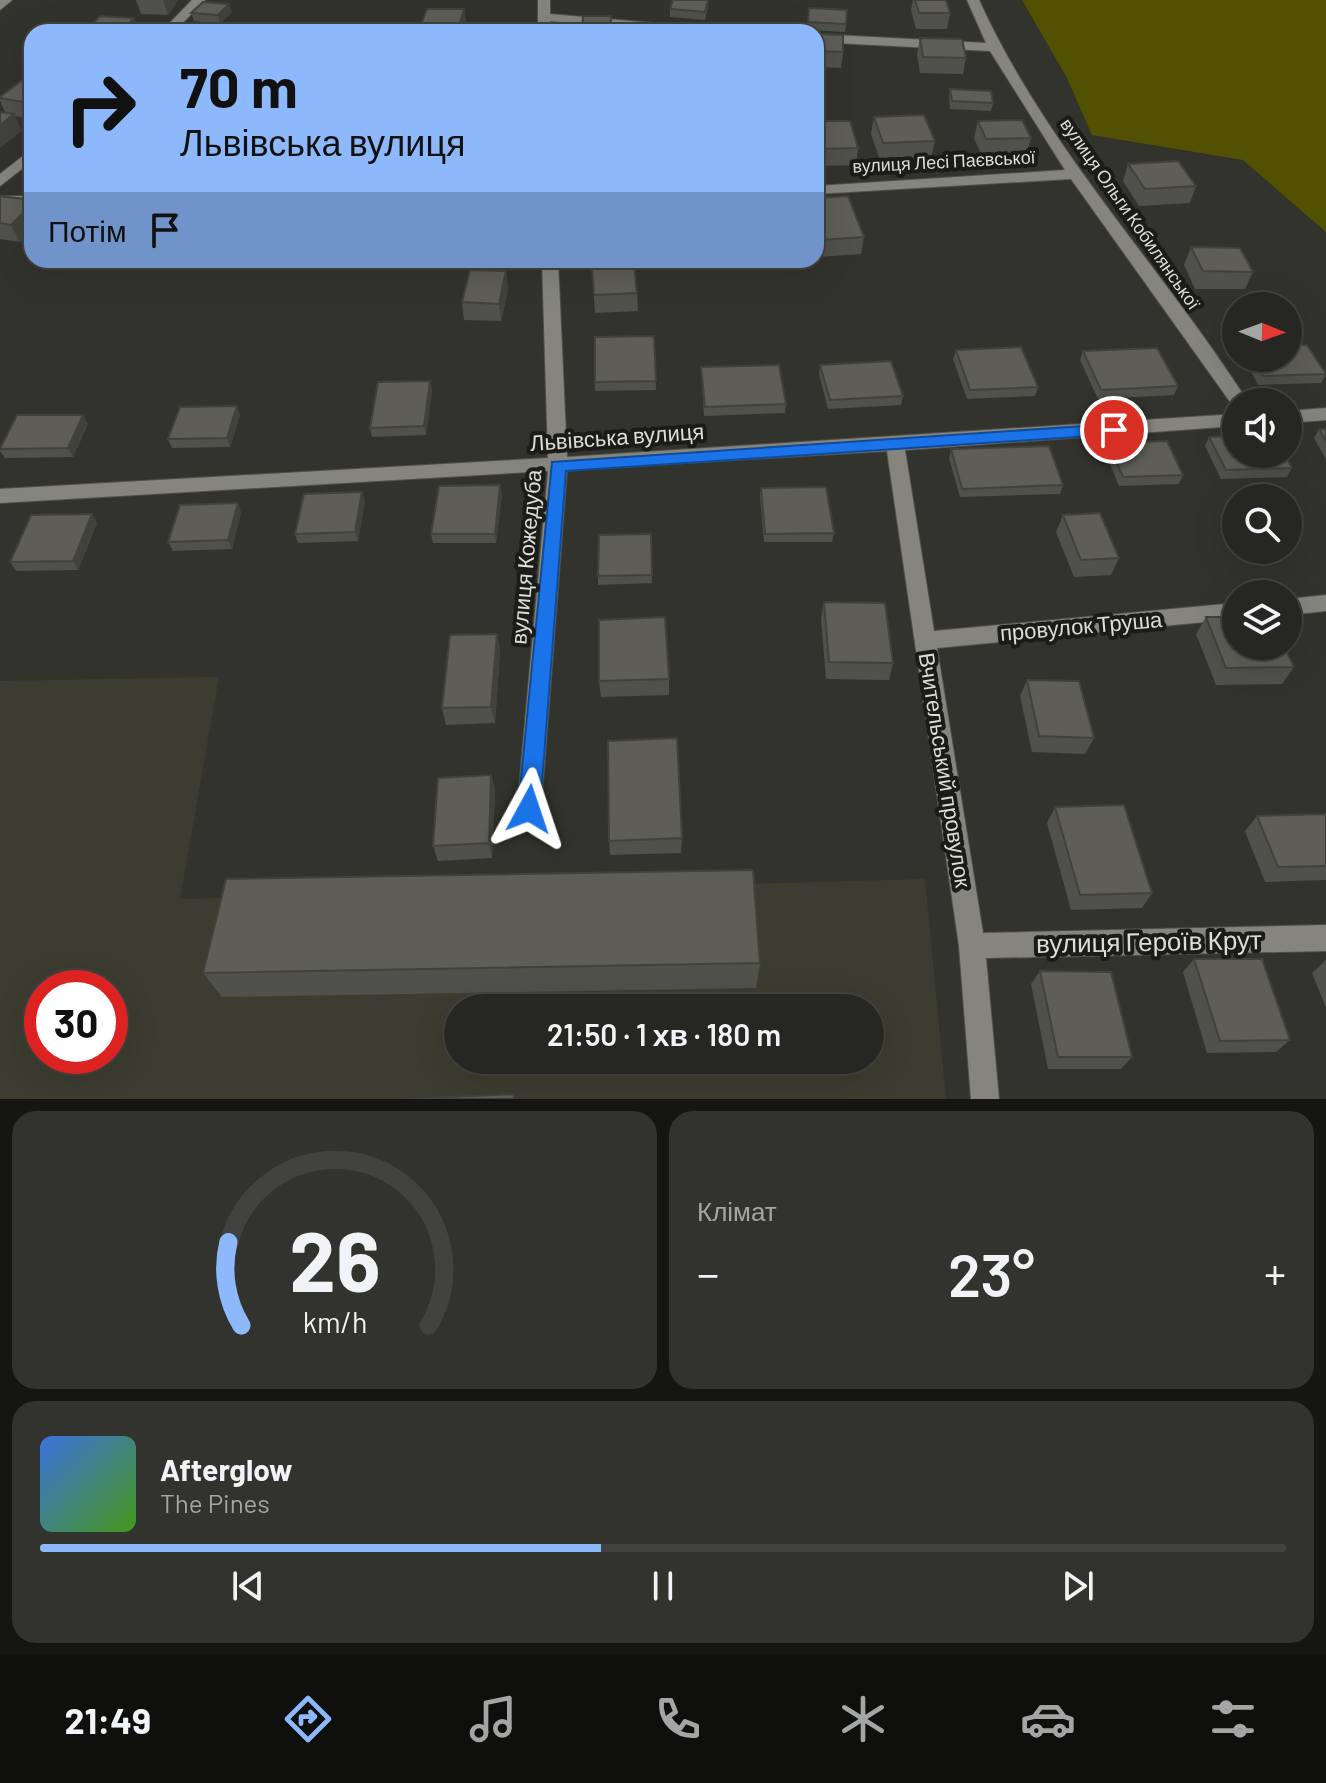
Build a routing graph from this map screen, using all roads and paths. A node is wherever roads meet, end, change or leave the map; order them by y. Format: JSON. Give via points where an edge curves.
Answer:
{"nodes":[{"id":1,"x":6,"y":0,"type":"edge"},
{"id":2,"x":544,"y":0,"type":"edge"},
{"id":3,"x":973,"y":0,"type":"edge"},
{"id":4,"x":196,"y":2,"type":"edge"},
{"id":5,"x":0,"y":6,"type":"edge"},
{"id":6,"x":544,"y":17,"type":"junction"},
{"id":7,"x":175,"y":24,"type":"edge"},
{"id":8,"x":544,"y":24,"type":"edge"},
{"id":9,"x":622,"y":24,"type":"edge"},
{"id":10,"x":824,"y":38,"type":"edge"},
{"id":11,"x":994,"y":47,"type":"junction"},
{"id":12,"x":24,"y":160,"type":"edge"},
{"id":13,"x":1075,"y":174,"type":"junction"},
{"id":14,"x":0,"y":182,"type":"edge"},
{"id":15,"x":824,"y":190,"type":"edge"},
{"id":16,"x":0,"y":200,"type":"edge"},
{"id":17,"x":24,"y":200,"type":"edge"},
{"id":18,"x":550,"y":268,"type":"edge"},
{"id":19,"x":1229,"y":388,"type":"edge"},
{"id":20,"x":1326,"y":414,"type":"edge"},
{"id":21,"x":1302,"y":416,"type":"edge"},
{"id":22,"x":1222,"y":421,"type":"edge"},
{"id":23,"x":895,"y":443,"type":"junction"},
{"id":24,"x":558,"y":466,"type":"junction"},
{"id":25,"x":0,"y":496,"type":"edge"},
{"id":26,"x":1326,"y":603,"type":"edge"},
{"id":27,"x":1302,"y":606,"type":"edge"},
{"id":28,"x":1222,"y":612,"type":"edge"},
{"id":29,"x":926,"y":640,"type":"junction"},
{"id":30,"x":529,"y":809,"type":"dead end"},
{"id":31,"x":1326,"y":938,"type":"edge"},
{"id":32,"x":972,"y":946,"type":"junction"},
{"id":33,"x":985,"y":1099,"type":"edge"}],
"edges":[{"from":1,"to":5,"type":"street"},
{"from":2,"to":6,"type":"street"},
{"from":3,"to":11,"type":"street","name":"вулиця Ольги Кобилянської"},
{"from":4,"to":7,"type":"street"},
{"from":6,"to":8,"type":"street"},
{"from":6,"to":9,"type":"street"},
{"from":10,"to":11,"type":"street"},
{"from":11,"to":13,"type":"street","name":"вулиця Ольги Кобилянської"},
{"from":12,"to":14,"type":"street"},
{"from":13,"to":15,"type":"street","name":"вулиця Лесі Паєвської"},
{"from":13,"to":19,"type":"street","name":"вулиця Ольги Кобилянської"},
{"from":16,"to":17,"type":"street"},
{"from":18,"to":24,"type":"street","name":"вулиця Кожедуба"},
{"from":20,"to":21,"type":"street"},
{"from":22,"to":23,"type":"street","name":"Львівська вулиця"},
{"from":23,"to":24,"type":"street","name":"Львівська вулиця"},
{"from":23,"to":29,"type":"street","name":"Вчительський провулок"},
{"from":24,"to":25,"type":"street","name":"Львівська вулиця"},
{"from":24,"to":30,"type":"street","name":"вулиця Кожедуба"},
{"from":26,"to":27,"type":"street"},
{"from":28,"to":29,"type":"street","name":"провулок Труша"},
{"from":29,"to":32,"type":"street","name":"Вчительський провулок"},
{"from":31,"to":32,"type":"street","name":"вулиця Героїв Крут"},
{"from":32,"to":33,"type":"street","name":"Вчительський провулок"}]}
